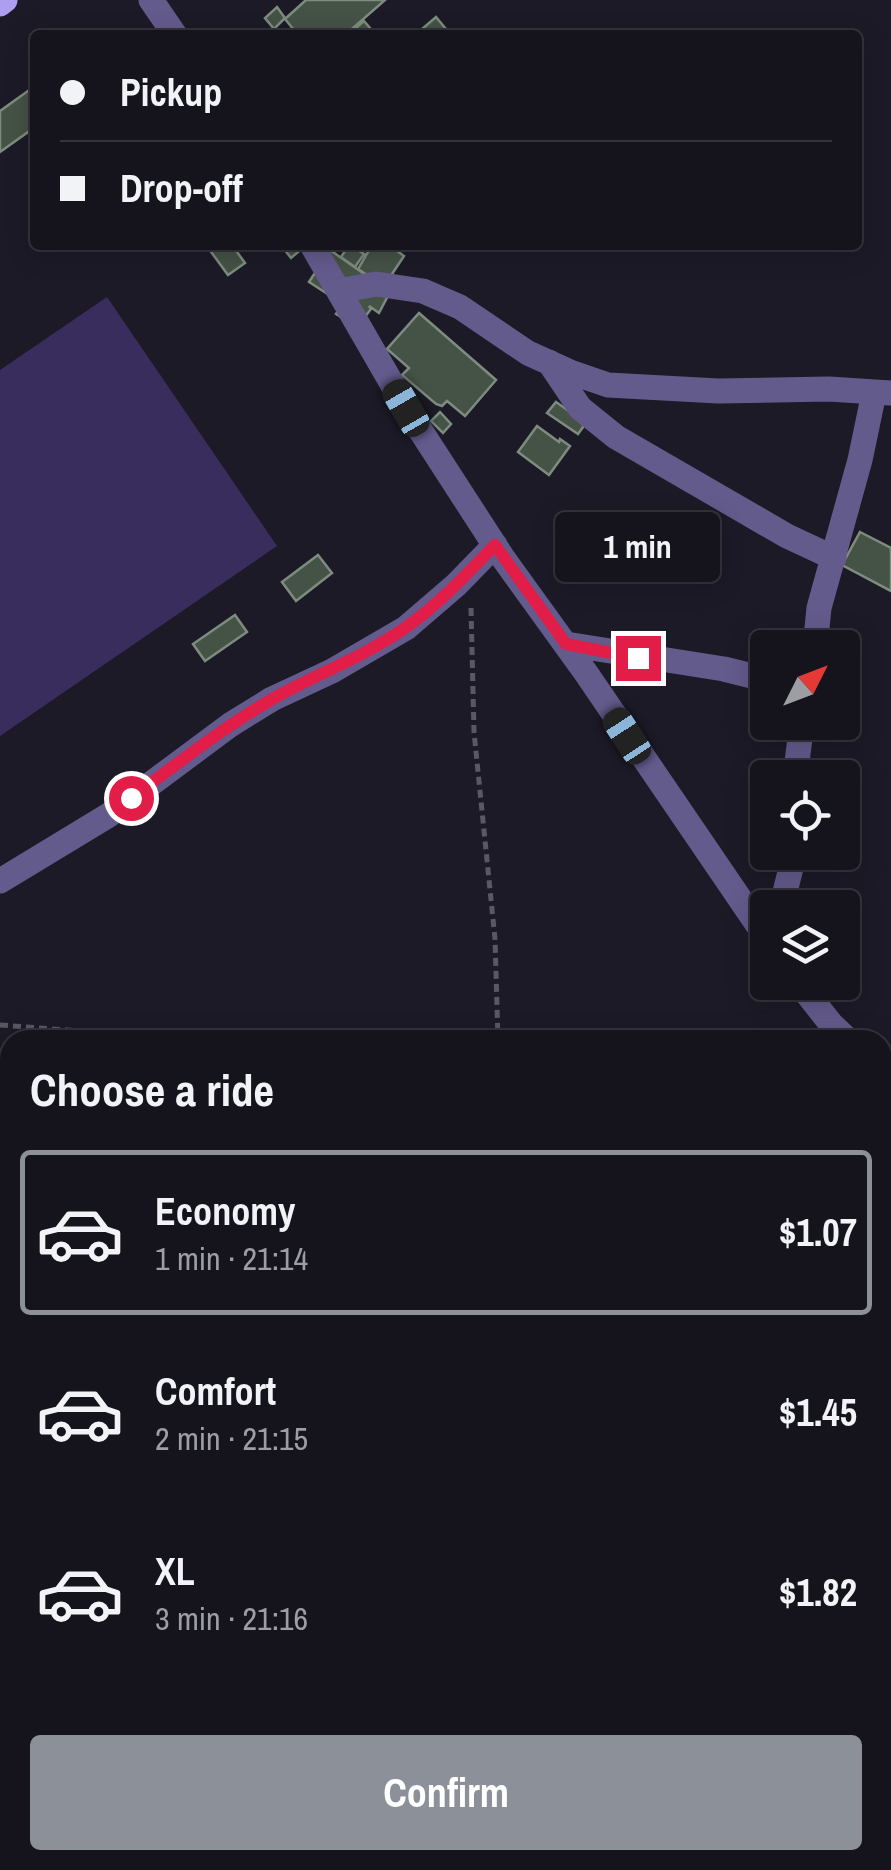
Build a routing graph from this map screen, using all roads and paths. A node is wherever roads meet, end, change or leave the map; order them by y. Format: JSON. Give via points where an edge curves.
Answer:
{"nodes":[{"id":1,"x":151,"y":0,"type":"edge"},
{"id":2,"x":172,"y":30,"type":"edge"},
{"id":3,"x":315,"y":250,"type":"edge"},
{"id":4,"x":339,"y":291,"type":"junction"},
{"id":5,"x":549,"y":362,"type":"junction"},
{"id":6,"x":882,"y":393,"type":"edge"},
{"id":7,"x":495,"y":545,"type":"junction"},
{"id":8,"x":834,"y":558,"type":"junction"},
{"id":9,"x":470,"y":570,"type":"junction"},
{"id":10,"x":817,"y":630,"type":"edge"},
{"id":11,"x":566,"y":644,"type":"junction"},
{"id":12,"x":750,"y":676,"type":"edge"},
{"id":13,"x":0,"y":881,"type":"edge"},
{"id":14,"x":750,"y":914,"type":"edge"},
{"id":15,"x":812,"y":1000,"type":"edge"},
{"id":16,"x":0,"y":1025,"type":"edge"},
{"id":17,"x":67,"y":1030,"type":"edge"},
{"id":18,"x":498,"y":1030,"type":"edge"},
{"id":19,"x":837,"y":1030,"type":"edge"}],
"edges":[{"from":1,"to":2,"type":"street"},
{"from":3,"to":4,"type":"street"},
{"from":4,"to":5,"type":"street","via":[[376,284],[423,292]]},
{"from":4,"to":7,"type":"street"},
{"from":5,"to":6,"type":"street","via":[[608,385]]},
{"from":5,"to":8,"type":"street","via":[[580,408],[616,437]]},
{"from":6,"to":8,"type":"street"},
{"from":7,"to":9,"type":"street"},
{"from":7,"to":11,"type":"street"},
{"from":8,"to":10,"type":"street"},
{"from":9,"to":13,"type":"street","via":[[406,628],[272,699],[109,815]]},
{"from":9,"to":18,"type":"path","via":[[474,732]]},
{"from":11,"to":12,"type":"street"},
{"from":11,"to":14,"type":"street"},
{"from":15,"to":19,"type":"street"},
{"from":16,"to":17,"type":"path"}]}
